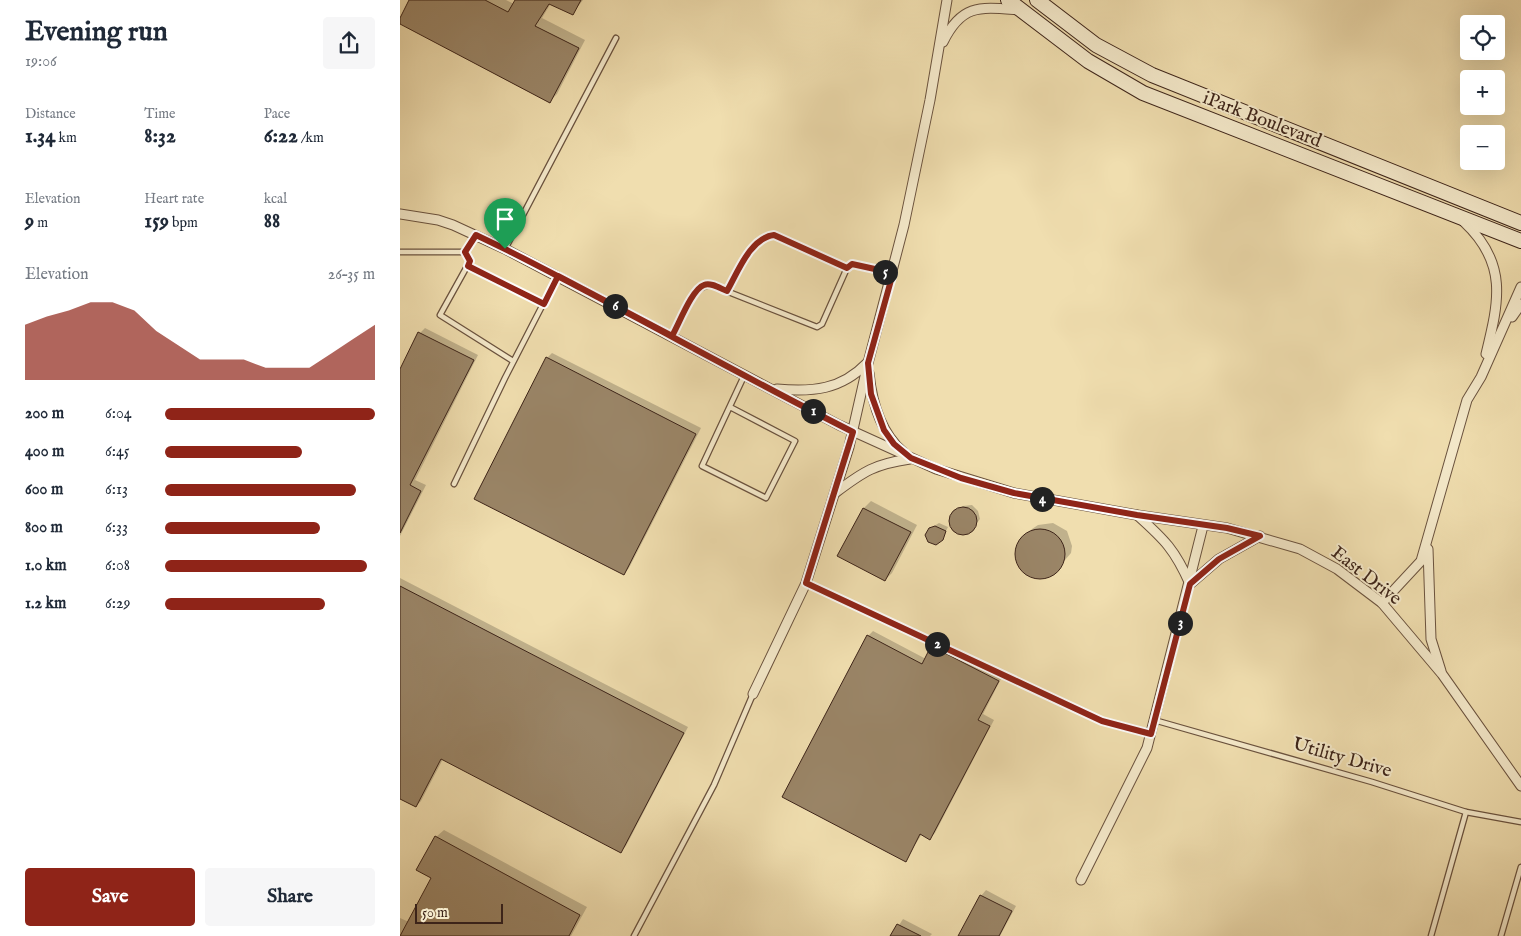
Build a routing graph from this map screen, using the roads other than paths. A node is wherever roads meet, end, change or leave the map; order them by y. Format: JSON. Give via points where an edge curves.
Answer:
{"nodes":[{"id":1,"x":947,"y":0,"type":"edge"},
{"id":2,"x":1008,"y":0,"type":"edge"},
{"id":3,"x":1037,"y":0,"type":"edge"},
{"id":4,"x":1020,"y":10,"type":"junction"},
{"id":5,"x":616,"y":38,"type":"dead end"},
{"id":6,"x":938,"y":51,"type":"junction"},
{"id":7,"x":400,"y":214,"type":"edge"},
{"id":8,"x":1458,"y":216,"type":"junction"},
{"id":9,"x":1521,"y":223,"type":"edge"},
{"id":10,"x":476,"y":235,"type":"junction"},
{"id":11,"x":1521,"y":240,"type":"edge"},
{"id":12,"x":505,"y":249,"type":"junction"},
{"id":13,"x":400,"y":252,"type":"edge"},
{"id":14,"x":465,"y":252,"type":"junction"},
{"id":15,"x":468,"y":266,"type":"junction"},
{"id":16,"x":847,"y":268,"type":"junction"},
{"id":17,"x":893,"y":273,"type":"junction"},
{"id":18,"x":558,"y":276,"type":"junction"},
{"id":19,"x":1521,"y":287,"type":"edge"},
{"id":20,"x":727,"y":291,"type":"junction"},
{"id":21,"x":544,"y":304,"type":"junction"},
{"id":22,"x":1521,"y":304,"type":"edge"},
{"id":23,"x":1502,"y":329,"type":"junction"},
{"id":24,"x":672,"y":336,"type":"junction"},
{"id":25,"x":514,"y":361,"type":"junction"},
{"id":26,"x":868,"y":363,"type":"junction"},
{"id":27,"x":745,"y":375,"type":"junction"},
{"id":28,"x":1481,"y":377,"type":"junction"},
{"id":29,"x":772,"y":389,"type":"junction"},
{"id":30,"x":730,"y":407,"type":"junction"},
{"id":31,"x":853,"y":432,"type":"junction"},
{"id":32,"x":911,"y":458,"type":"junction"},
{"id":33,"x":454,"y":484,"type":"dead end"},
{"id":34,"x":835,"y":494,"type":"junction"},
{"id":35,"x":1137,"y":515,"type":"junction"},
{"id":36,"x":1203,"y":526,"type":"junction"},
{"id":37,"x":1260,"y":536,"type":"junction"},
{"id":38,"x":1428,"y":541,"type":"junction"},
{"id":39,"x":806,"y":583,"type":"junction"},
{"id":40,"x":1190,"y":584,"type":"junction"},
{"id":41,"x":1382,"y":604,"type":"junction"},
{"id":42,"x":1442,"y":674,"type":"junction"},
{"id":43,"x":753,"y":694,"type":"joint"},
{"id":44,"x":1154,"y":720,"type":"junction"},
{"id":45,"x":1151,"y":734,"type":"junction"},
{"id":46,"x":1521,"y":786,"type":"edge"},
{"id":47,"x":1466,"y":812,"type":"junction"},
{"id":48,"x":1521,"y":822,"type":"edge"},
{"id":49,"x":1521,"y":867,"type":"edge"},
{"id":50,"x":1081,"y":880,"type":"dead end"},
{"id":51,"x":634,"y":936,"type":"edge"},
{"id":52,"x":1431,"y":936,"type":"edge"},
{"id":53,"x":1501,"y":936,"type":"edge"}],
"edges":[{"from":1,"to":6,"type":"street"},
{"from":2,"to":4,"type":"main road","name":"iPark Boulevard"},
{"from":3,"to":9,"type":"main road","name":"iPark Boulevard","via":[[1096,45],[1152,75]]},
{"from":4,"to":6,"type":"street","via":[[974,10],[952,23]]},
{"from":4,"to":8,"type":"main road","name":"iPark Boulevard","via":[[1088,61],[1143,93]]},
{"from":5,"to":12,"type":"lane"},
{"from":6,"to":17,"type":"street","via":[[921,150]]},
{"from":7,"to":10,"type":"street","name":"East Drive","via":[[438,220]]},
{"from":8,"to":11,"type":"main road","name":"iPark Boulevard"},
{"from":8,"to":28,"type":"street","via":[[1486,248],[1496,276],[1495,318]]},
{"from":10,"to":12,"type":"street","name":"East Drive"},
{"from":10,"to":14,"type":"lane"},
{"from":12,"to":18,"type":"street","name":"East Drive"},
{"from":13,"to":14,"type":"lane"},
{"from":14,"to":15,"type":"lane","via":[[470,261]]},
{"from":15,"to":21,"type":"lane"},
{"from":15,"to":25,"type":"lane","via":[[440,315]]},
{"from":16,"to":17,"type":"lane","via":[[852,264]]},
{"from":16,"to":20,"type":"lane","via":[[774,235],[764,236],[753,246]]},
{"from":16,"to":20,"type":"lane","via":[[822,324],[817,327]]},
{"from":17,"to":26,"type":"street"},
{"from":18,"to":21,"type":"lane"},
{"from":18,"to":24,"type":"street","name":"East Drive"},
{"from":19,"to":23,"type":"street"},
{"from":20,"to":24,"type":"lane","via":[[711,284],[695,292]]},
{"from":21,"to":25,"type":"lane"},
{"from":22,"to":23,"type":"street"},
{"from":23,"to":28,"type":"street"},
{"from":24,"to":27,"type":"street","name":"East Drive"},
{"from":25,"to":33,"type":"lane"},
{"from":26,"to":29,"type":"street","via":[[846,381],[823,390]]},
{"from":26,"to":31,"type":"street"},
{"from":26,"to":32,"type":"street","via":[[871,394],[884,430],[894,444]]},
{"from":27,"to":29,"type":"street","name":"East Drive"},
{"from":27,"to":30,"type":"lane"},
{"from":28,"to":38,"type":"street","via":[[1467,400]]},
{"from":29,"to":31,"type":"street","name":"East Drive"},
{"from":30,"to":30,"type":"lane","via":[[702,466],[766,498],[795,441]]},
{"from":31,"to":32,"type":"street","name":"East Drive"},
{"from":31,"to":34,"type":"street"},
{"from":32,"to":34,"type":"street","via":[[882,463],[869,469]]},
{"from":32,"to":35,"type":"street","name":"East Drive","via":[[961,478],[1014,493]]},
{"from":34,"to":39,"type":"street"},
{"from":35,"to":36,"type":"street","name":"East Drive"},
{"from":35,"to":40,"type":"street","via":[[1166,541],[1179,559]]},
{"from":36,"to":37,"type":"street","name":"East Drive"},
{"from":36,"to":40,"type":"street"},
{"from":37,"to":40,"type":"street","via":[[1219,559]]},
{"from":37,"to":41,"type":"street","name":"East Drive","via":[[1300,549],[1337,569]]},
{"from":38,"to":41,"type":"street","via":[[1420,561]]},
{"from":38,"to":42,"type":"street","via":[[1430,639]]},
{"from":39,"to":43,"type":"street"},
{"from":39,"to":45,"type":"lane","via":[[1102,721]]},
{"from":40,"to":44,"type":"street"},
{"from":41,"to":42,"type":"street","name":"East Drive"},
{"from":42,"to":46,"type":"street","name":"East Drive"},
{"from":43,"to":51,"type":"lane","via":[[714,784]]},
{"from":44,"to":45,"type":"street"},
{"from":44,"to":47,"type":"lane","name":"Utility Drive"},
{"from":45,"to":50,"type":"street"},
{"from":47,"to":48,"type":"lane","name":"Utility Drive"},
{"from":47,"to":52,"type":"lane"},
{"from":49,"to":53,"type":"lane"}]}
